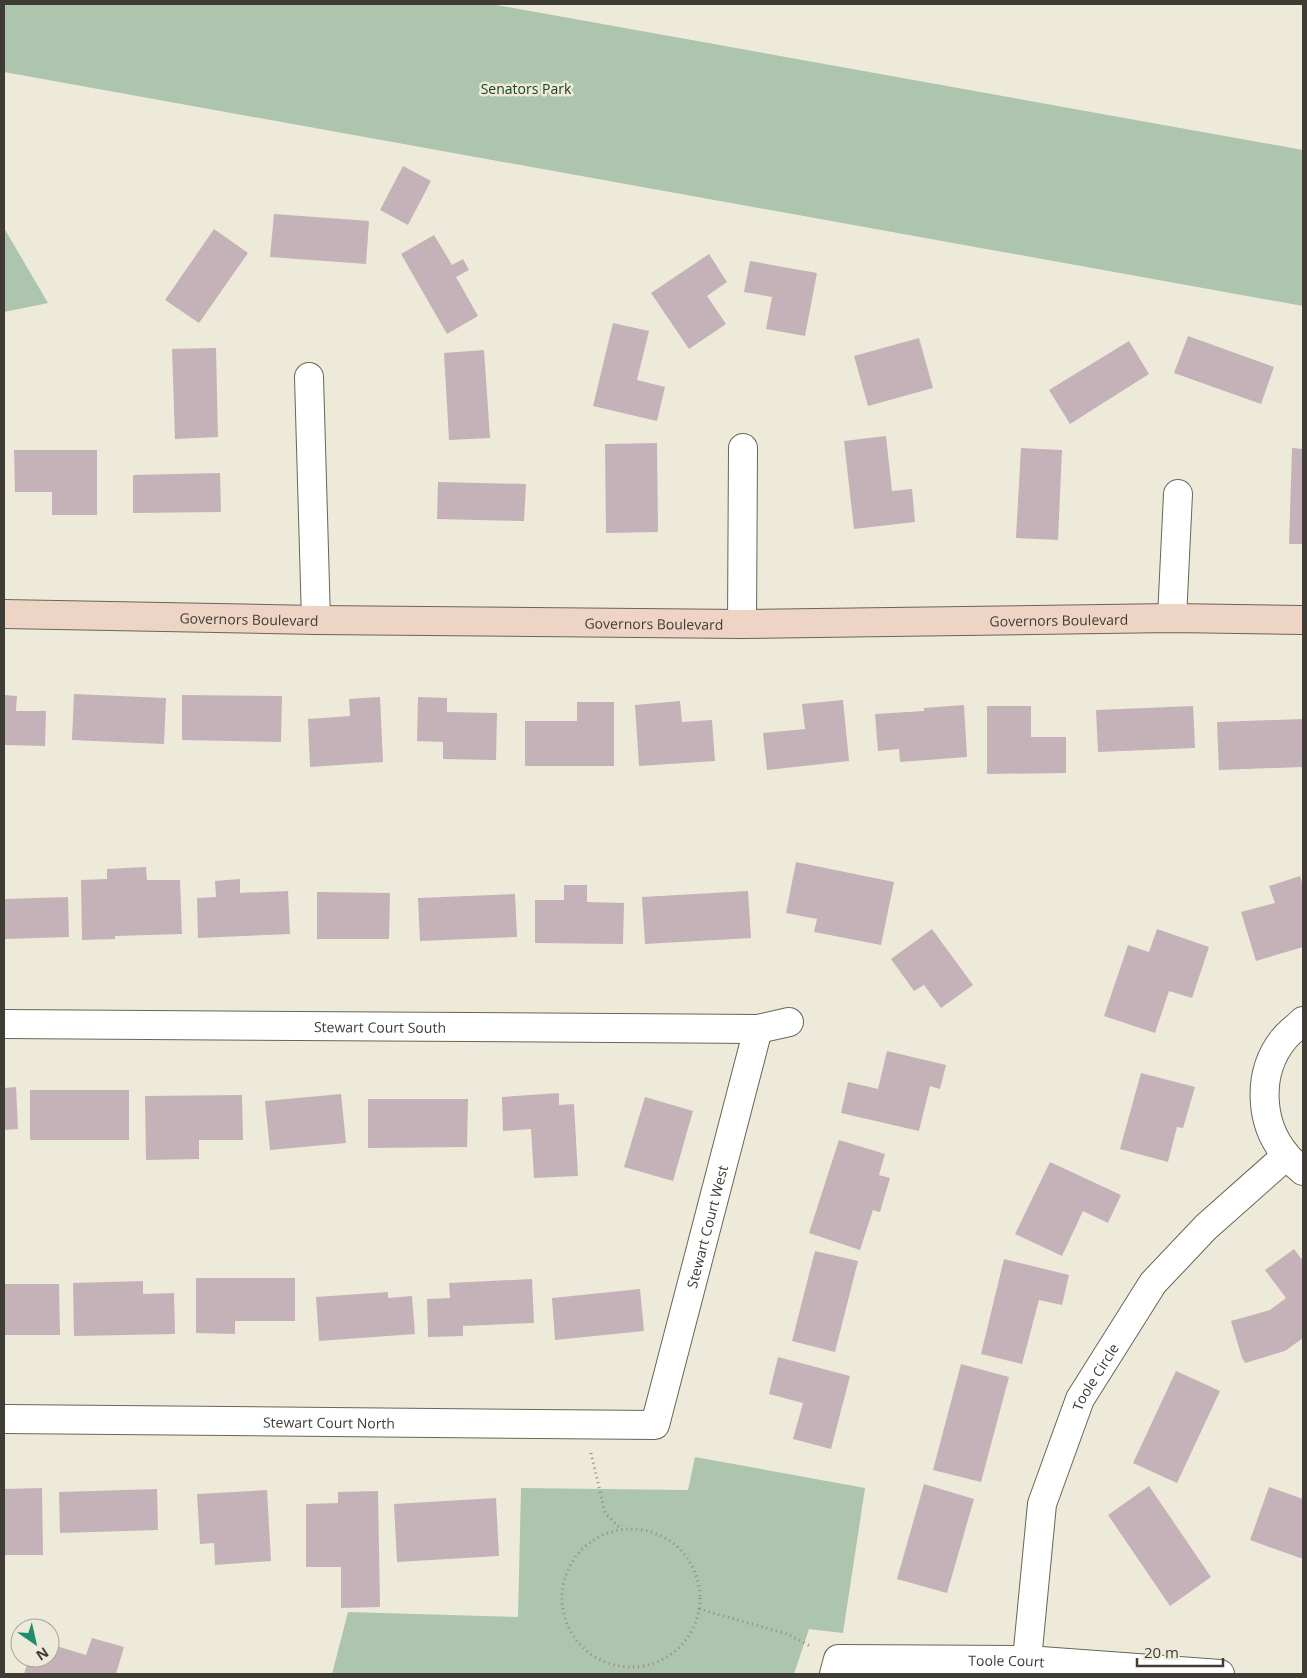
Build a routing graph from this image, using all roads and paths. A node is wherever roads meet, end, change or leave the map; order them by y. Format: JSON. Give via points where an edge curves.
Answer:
{"nodes":[{"id":1,"x":309,"y":377,"type":"dead end"},
{"id":2,"x":743,"y":448,"type":"dead end"},
{"id":3,"x":1178,"y":494,"type":"dead end"},
{"id":4,"x":4,"y":614,"type":"edge"},
{"id":5,"x":1172,"y":618,"type":"junction"},
{"id":6,"x":316,"y":620,"type":"junction"},
{"id":7,"x":1303,"y":620,"type":"edge"},
{"id":8,"x":742,"y":624,"type":"junction"},
{"id":9,"x":789,"y":1022,"type":"dead end"},
{"id":10,"x":1303,"y":1022,"type":"edge"},
{"id":11,"x":4,"y":1024,"type":"edge"},
{"id":12,"x":758,"y":1029,"type":"junction"},
{"id":13,"x":1295,"y":1163,"type":"edge"},
{"id":14,"x":4,"y":1419,"type":"edge"},
{"id":15,"x":584,"y":1424,"type":"junction"},
{"id":16,"x":655,"y":1425,"type":"joint"},
{"id":17,"x":621,"y":1529,"type":"junction"},
{"id":18,"x":699,"y":1609,"type":"junction"},
{"id":19,"x":1027,"y":1660,"type":"junction"},
{"id":20,"x":836,"y":1667,"type":"edge"},
{"id":21,"x":1220,"y":1674,"type":"edge"}],
"edges":[{"from":1,"to":6,"type":"street"},
{"from":2,"to":8,"type":"street"},
{"from":3,"to":5,"type":"street"},
{"from":4,"to":6,"type":"main road","name":"Governors Boulevard"},
{"from":5,"to":7,"type":"main road","name":"Governors Boulevard"},
{"from":5,"to":8,"type":"main road","name":"Governors Boulevard"},
{"from":6,"to":8,"type":"main road","name":"Governors Boulevard"},
{"from":9,"to":12,"type":"street","name":"Stewart Court South"},
{"from":10,"to":13,"type":"street","name":"Toole Circle","via":[[1283,1040],[1268,1067],[1263,1098],[1269,1129]]},
{"from":11,"to":12,"type":"street","name":"Stewart Court South"},
{"from":12,"to":16,"type":"street","name":"Stewart Court West"},
{"from":13,"to":19,"type":"street","name":"Toole Circle","via":[[1206,1227],[1153,1283],[1080,1399],[1042,1504]]},
{"from":14,"to":15,"type":"street","name":"Stewart Court North"},
{"from":15,"to":16,"type":"street","name":"Stewart Court North"},
{"from":15,"to":17,"type":"path","via":[[605,1513]]},
{"from":17,"to":18,"type":"path","via":[[652,1532],[677,1546],[688,1559],[698,1580]]},
{"from":17,"to":18,"type":"path","via":[[594,1539],[570,1563],[561,1592],[566,1624],[578,1644],[588,1653],[617,1666],[641,1666],[660,1661],[688,1637]]},
{"from":18,"to":20,"type":"path","via":[[787,1634]]},
{"from":19,"to":20,"type":"street","name":"Toole Court"},
{"from":19,"to":21,"type":"street","name":"Toole Court"}]}
